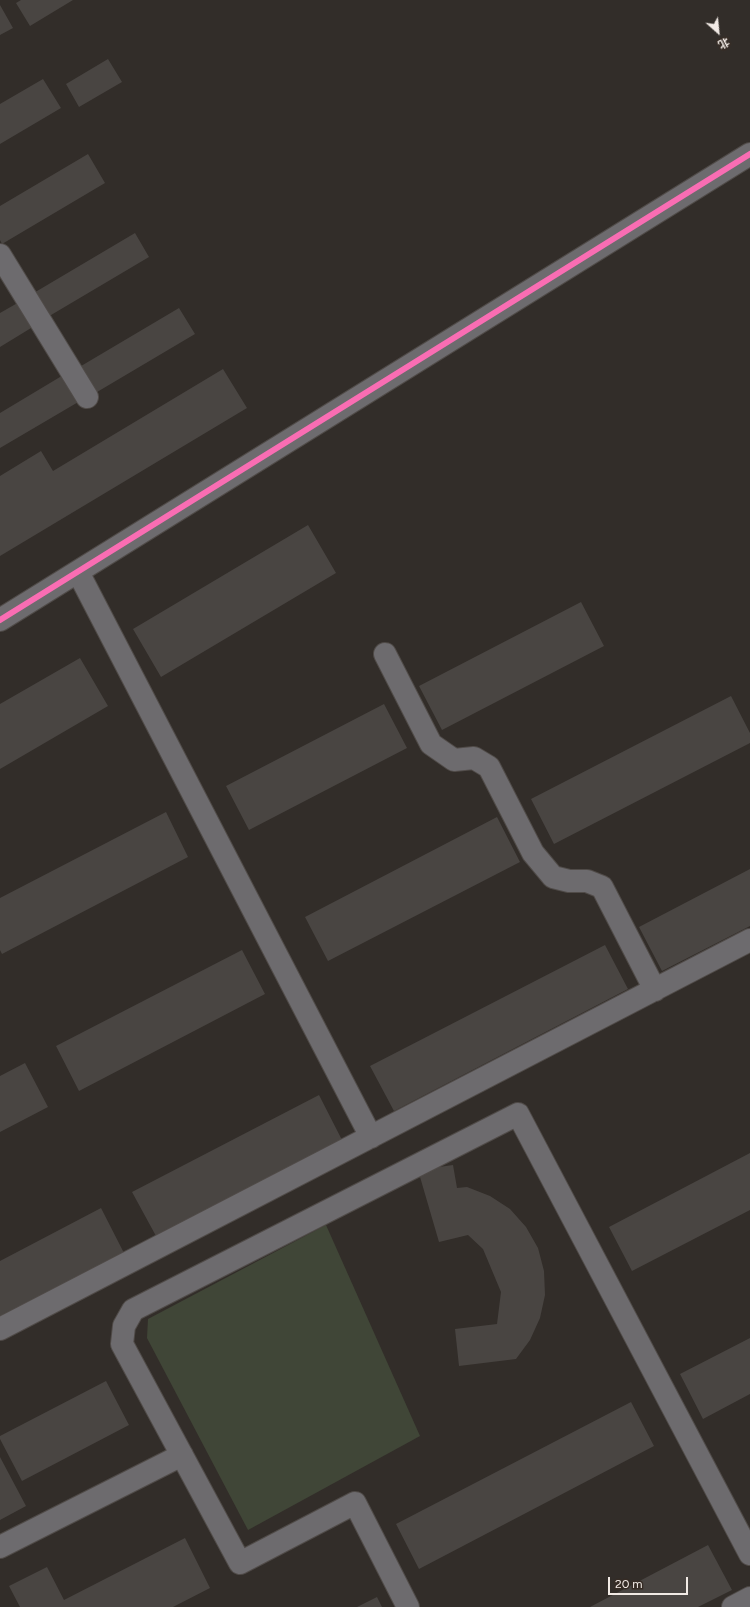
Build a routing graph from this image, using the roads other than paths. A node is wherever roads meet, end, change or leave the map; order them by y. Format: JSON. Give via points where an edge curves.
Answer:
{"nodes":[{"id":1,"x":750,"y":154,"type":"edge"},
{"id":2,"x":0,"y":255,"type":"edge"},
{"id":3,"x":86,"y":397,"type":"dead end"},
{"id":4,"x":78,"y":572,"type":"junction"},
{"id":5,"x":0,"y":620,"type":"edge"},
{"id":6,"x":385,"y":654,"type":"dead end"},
{"id":7,"x":750,"y":940,"type":"edge"},
{"id":8,"x":655,"y":990,"type":"junction"},
{"id":9,"x":371,"y":1137,"type":"junction"},
{"id":10,"x":0,"y":1329,"type":"edge"},
{"id":11,"x":182,"y":1455,"type":"junction"},
{"id":12,"x":0,"y":1548,"type":"edge"},
{"id":13,"x":750,"y":1554,"type":"edge"},
{"id":14,"x":750,"y":1598,"type":"edge"},
{"id":15,"x":408,"y":1607,"type":"edge"},
{"id":16,"x":733,"y":1607,"type":"edge"}],
"edges":[{"from":1,"to":4,"type":"street"},
{"from":2,"to":3,"type":"street"},
{"from":4,"to":5,"type":"street"},
{"from":4,"to":9,"type":"street"},
{"from":6,"to":8,"type":"street","via":[[431,744],[454,760],[474,758],[490,767],[533,853],[553,877],[569,881],[587,881],[602,887]]},
{"from":7,"to":8,"type":"street"},
{"from":8,"to":9,"type":"street"},
{"from":9,"to":10,"type":"street"},
{"from":11,"to":12,"type":"street"},
{"from":11,"to":13,"type":"street","via":[[122,1344],[124,1326],[133,1310],[518,1114]]},
{"from":11,"to":15,"type":"street","via":[[240,1562],[355,1503]]},
{"from":14,"to":16,"type":"street"}]}
